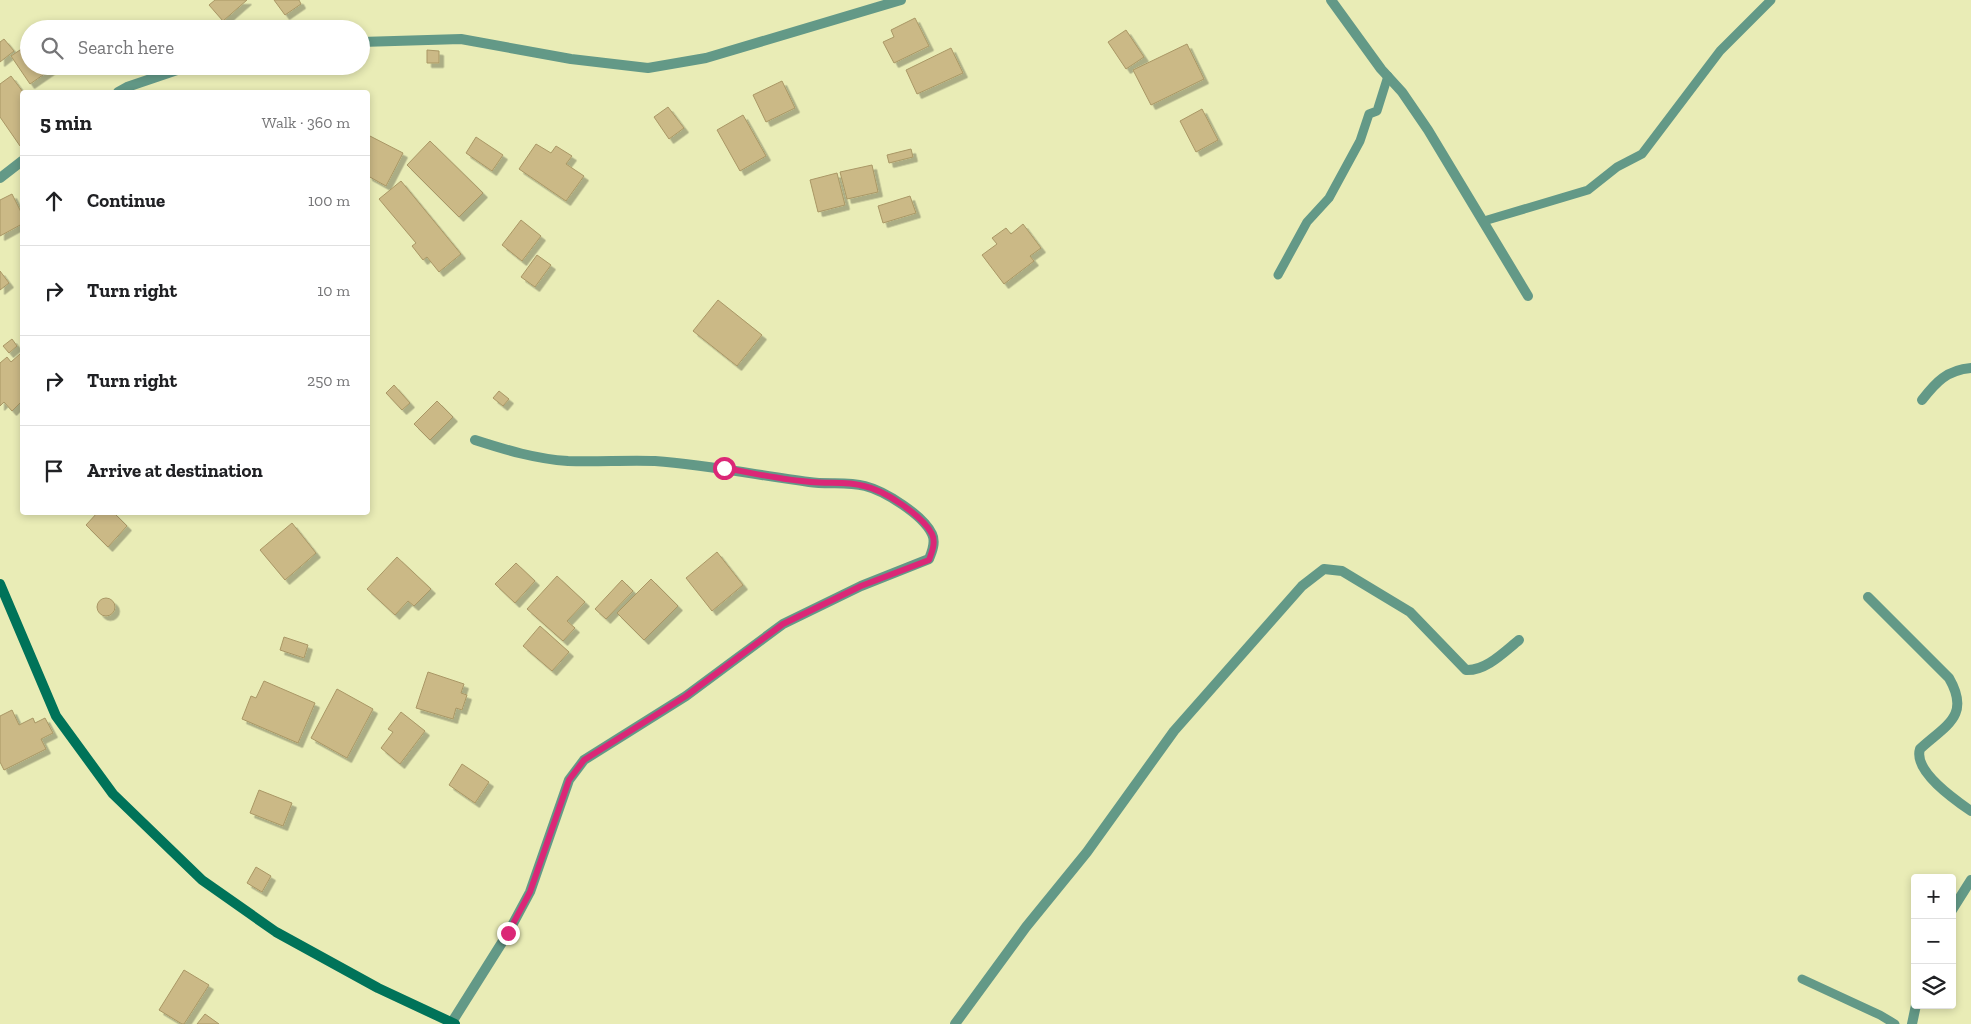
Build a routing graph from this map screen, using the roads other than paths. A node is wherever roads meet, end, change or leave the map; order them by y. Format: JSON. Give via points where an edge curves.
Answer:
{"nodes":[{"id":1,"x":901,"y":0,"type":"edge"},
{"id":2,"x":1331,"y":0,"type":"edge"},
{"id":3,"x":1771,"y":0,"type":"edge"},
{"id":4,"x":370,"y":42,"type":"edge"},
{"id":5,"x":161,"y":75,"type":"edge"},
{"id":6,"x":1388,"y":76,"type":"junction"},
{"id":7,"x":121,"y":90,"type":"edge"},
{"id":8,"x":20,"y":163,"type":"edge"},
{"id":9,"x":0,"y":178,"type":"edge"},
{"id":10,"x":1484,"y":221,"type":"junction"},
{"id":11,"x":1278,"y":275,"type":"dead end"},
{"id":12,"x":1528,"y":296,"type":"dead end"},
{"id":13,"x":1971,"y":368,"type":"edge"},
{"id":14,"x":1922,"y":400,"type":"dead end"},
{"id":15,"x":476,"y":440,"type":"dead end"},
{"id":16,"x":0,"y":584,"type":"edge"},
{"id":17,"x":1868,"y":597,"type":"dead end"},
{"id":18,"x":1519,"y":640,"type":"dead end"},
{"id":19,"x":1971,"y":811,"type":"edge"},
{"id":20,"x":1971,"y":880,"type":"edge"},
{"id":21,"x":1956,"y":904,"type":"edge"},
{"id":22,"x":1802,"y":979,"type":"dead end"},
{"id":23,"x":1915,"y":1009,"type":"edge"},
{"id":24,"x":454,"y":1023,"type":"edge"},
{"id":25,"x":955,"y":1024,"type":"edge"},
{"id":26,"x":1895,"y":1024,"type":"edge"},
{"id":27,"x":1912,"y":1024,"type":"edge"}],
"edges":[{"from":1,"to":4,"type":"street","via":[[706,58],[648,68],[571,59],[461,39]]},
{"from":2,"to":6,"type":"street"},
{"from":3,"to":10,"type":"lane","via":[[1720,51],[1642,154],[1617,167],[1588,190]]},
{"from":5,"to":7,"type":"street"},
{"from":6,"to":10,"type":"street","via":[[1423,122]]},
{"from":6,"to":11,"type":"lane","via":[[1377,111],[1369,114],[1360,141],[1330,198],[1307,222]]},
{"from":8,"to":9,"type":"street"},
{"from":10,"to":12,"type":"street"},
{"from":13,"to":14,"type":"street","via":[[1938,378]]},
{"from":15,"to":24,"type":"street","via":[[518,454],[566,461],[654,461],[866,486],[892,497],[920,520],[932,534],[934,546],[929,560],[861,586],[783,624],[686,696],[584,760],[569,780],[530,892]]},
{"from":16,"to":24,"type":"street","via":[[56,716],[113,794],[202,880],[276,932],[378,988]]},
{"from":17,"to":19,"type":"street","via":[[1958,691],[1958,715],[1920,749],[1918,755],[1933,780]]},
{"from":18,"to":25,"type":"street","via":[[1487,664],[1466,670],[1410,612],[1342,571],[1324,569],[1302,586],[1174,731],[1087,852],[1026,927]]},
{"from":20,"to":21,"type":"street"},
{"from":22,"to":26,"type":"lane"},
{"from":23,"to":27,"type":"street"}]}
